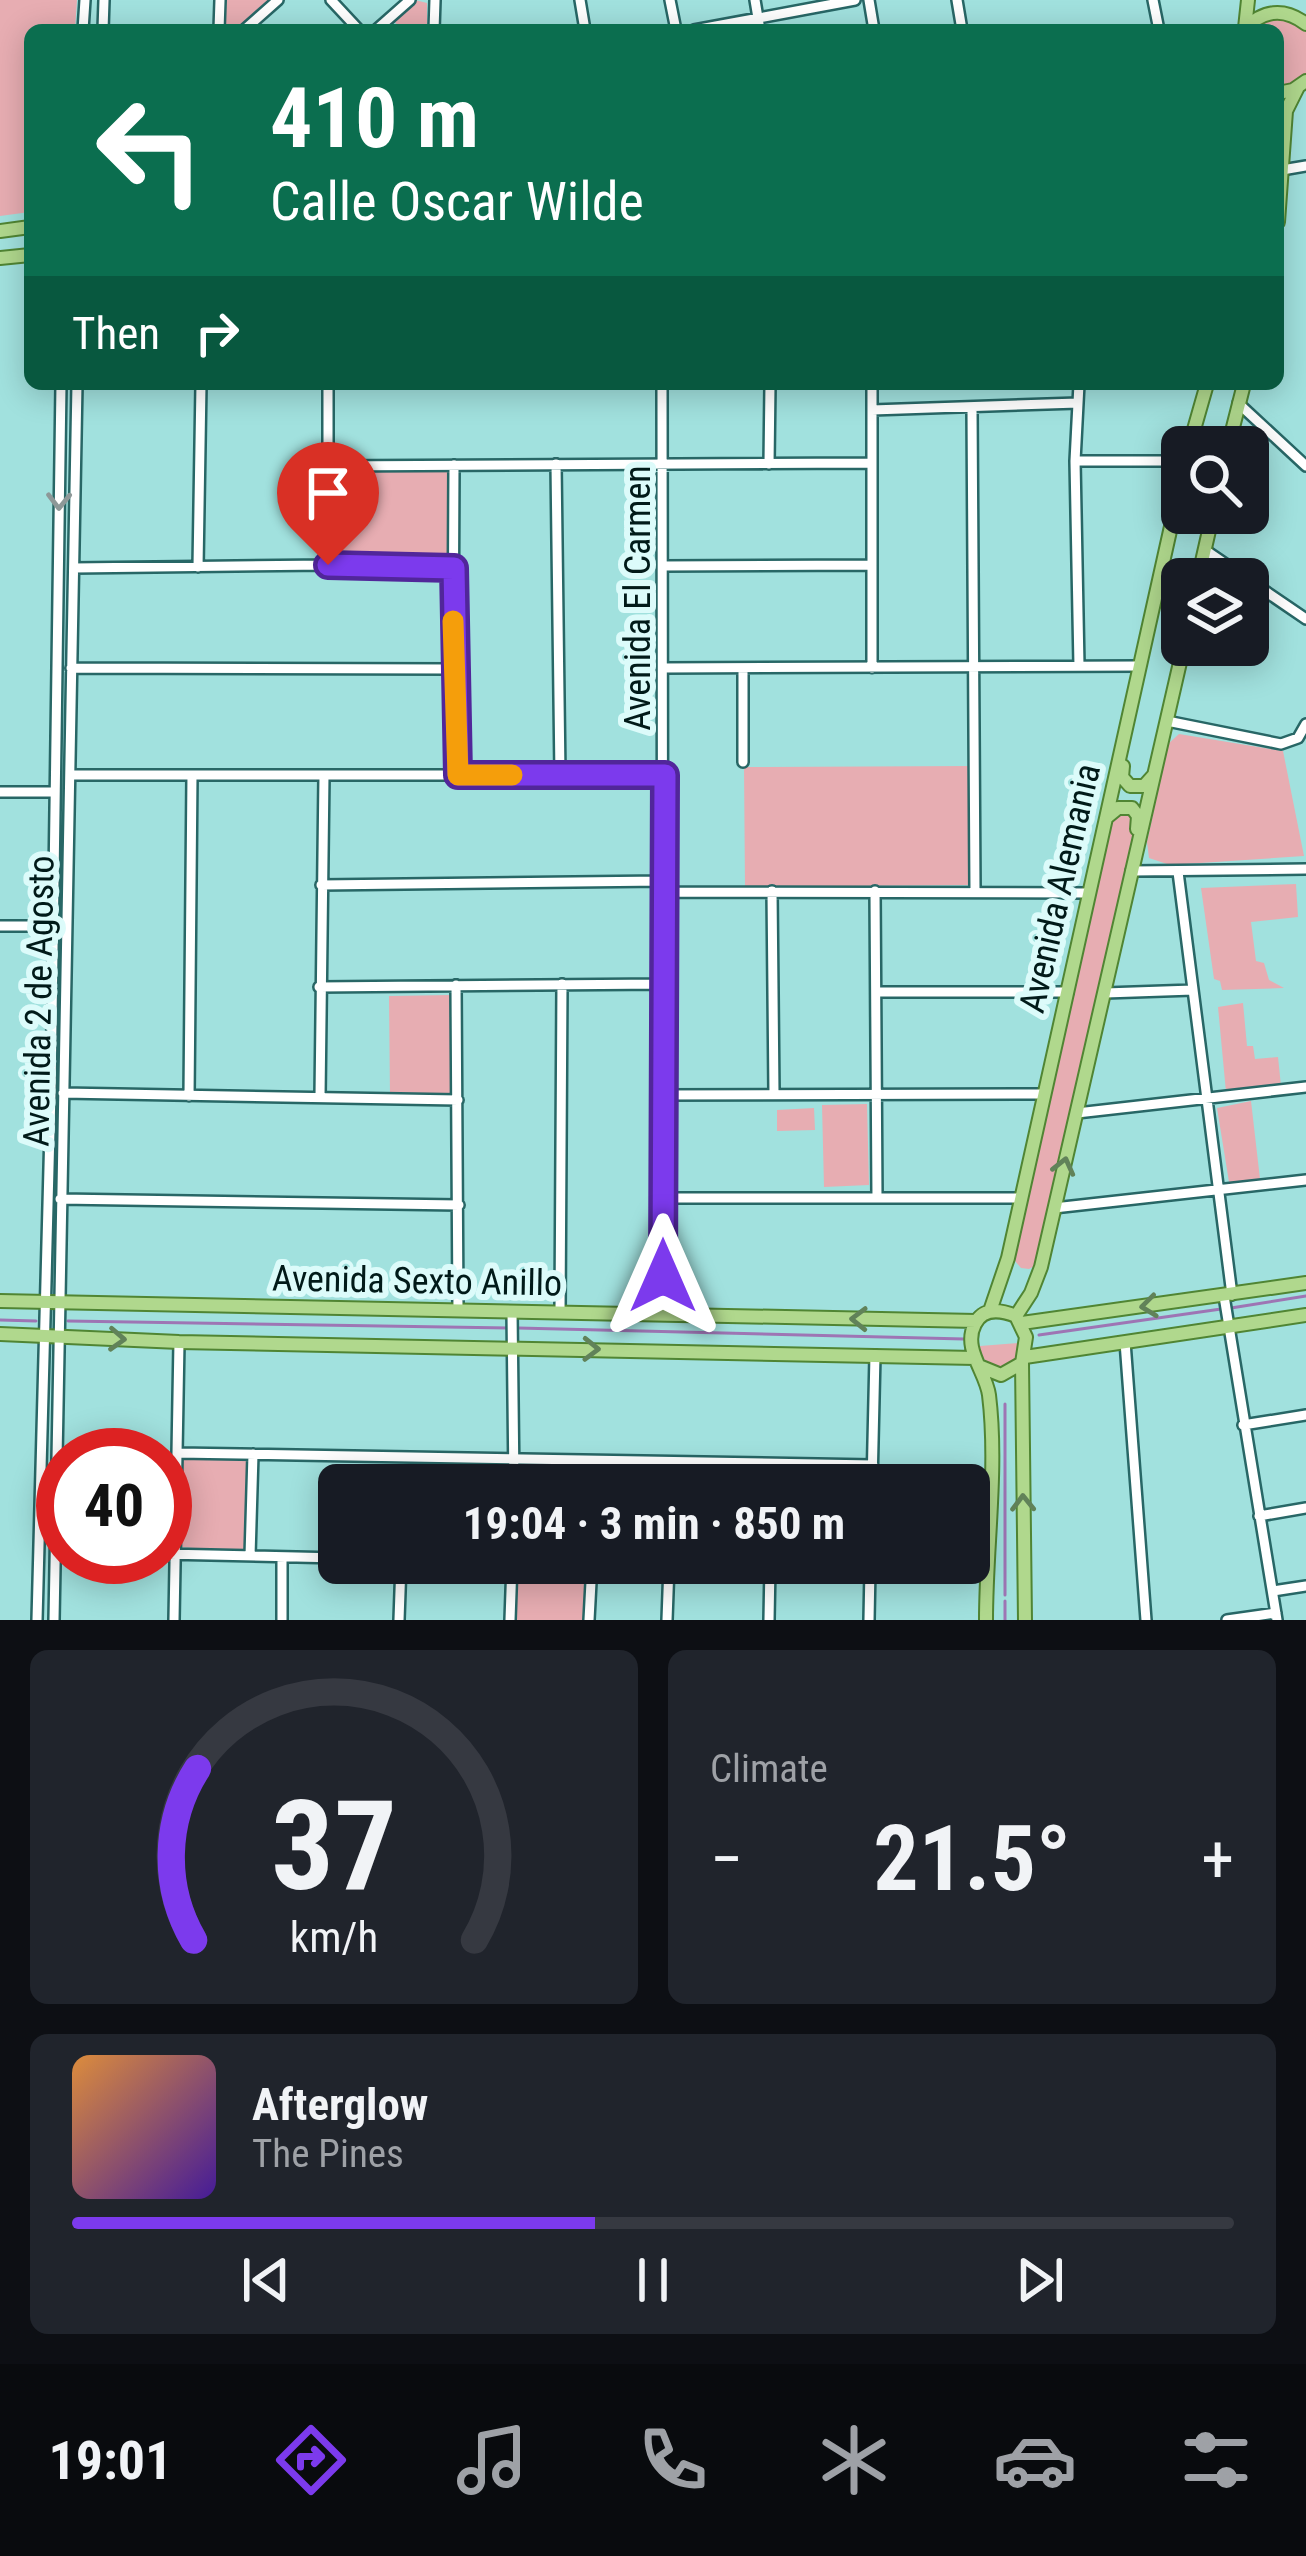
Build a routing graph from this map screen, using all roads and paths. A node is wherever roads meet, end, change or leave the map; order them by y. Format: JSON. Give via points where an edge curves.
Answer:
{"nodes":[{"id":1,"x":278,"y":0,"type":"edge"},
{"id":2,"x":331,"y":0,"type":"edge"},
{"id":3,"x":410,"y":0,"type":"edge"},
{"id":4,"x":755,"y":0,"type":"edge"},
{"id":5,"x":855,"y":0,"type":"edge"},
{"id":6,"x":1284,"y":0,"type":"edge"},
{"id":7,"x":1303,"y":21,"type":"edge"},
{"id":8,"x":251,"y":24,"type":"edge"},
{"id":9,"x":353,"y":24,"type":"edge"},
{"id":10,"x":383,"y":24,"type":"edge"},
{"id":11,"x":759,"y":24,"type":"edge"},
{"id":12,"x":1252,"y":24,"type":"edge"},
{"id":13,"x":1302,"y":84,"type":"edge"},
{"id":14,"x":1284,"y":127,"type":"edge"},
{"id":15,"x":61,"y":390,"type":"edge"},
{"id":16,"x":77,"y":390,"type":"edge"},
{"id":17,"x":201,"y":390,"type":"edge"},
{"id":18,"x":328,"y":390,"type":"edge"},
{"id":19,"x":662,"y":390,"type":"edge"},
{"id":20,"x":770,"y":390,"type":"edge"},
{"id":21,"x":872,"y":390,"type":"edge"},
{"id":22,"x":1079,"y":390,"type":"edge"},
{"id":23,"x":1205,"y":390,"type":"edge"},
{"id":24,"x":1242,"y":390,"type":"edge"},
{"id":25,"x":1078,"y":403,"type":"junction"},
{"id":26,"x":1238,"y":403,"type":"junction"},
{"id":27,"x":973,"y":408,"type":"junction"},
{"id":28,"x":872,"y":410,"type":"junction"},
{"id":29,"x":1196,"y":426,"type":"edge"},
{"id":30,"x":1233,"y":426,"type":"edge"},
{"id":31,"x":1258,"y":426,"type":"edge"},
{"id":32,"x":1269,"y":435,"type":"edge"},
{"id":33,"x":1076,"y":461,"type":"junction"},
{"id":34,"x":1161,"y":461,"type":"edge"},
{"id":35,"x":663,"y":463,"type":"junction"},
{"id":36,"x":871,"y":463,"type":"junction"},
{"id":37,"x":556,"y":464,"type":"junction"},
{"id":38,"x":769,"y":464,"type":"junction"},
{"id":39,"x":454,"y":465,"type":"junction"},
{"id":40,"x":328,"y":466,"type":"junction"},
{"id":41,"x":1306,"y":466,"type":"edge"},
{"id":42,"x":1169,"y":534,"type":"edge"},
{"id":43,"x":1208,"y":534,"type":"edge"},
{"id":44,"x":1204,"y":550,"type":"junction"},
{"id":45,"x":1202,"y":558,"type":"edge"},
{"id":46,"x":328,"y":565,"type":"junction"},
{"id":47,"x":663,"y":566,"type":"junction"},
{"id":48,"x":872,"y":566,"type":"junction"},
{"id":49,"x":198,"y":567,"type":"junction"},
{"id":50,"x":74,"y":568,"type":"junction"},
{"id":51,"x":454,"y":568,"type":"junction"},
{"id":52,"x":1306,"y":619,"type":"edge"},
{"id":53,"x":1079,"y":666,"type":"junction"},
{"id":54,"x":1139,"y":666,"type":"junction"},
{"id":55,"x":1179,"y":666,"type":"edge"},
{"id":56,"x":973,"y":667,"type":"junction"},
{"id":57,"x":71,"y":668,"type":"junction"},
{"id":58,"x":453,"y":668,"type":"junction"},
{"id":59,"x":663,"y":668,"type":"junction"},
{"id":60,"x":743,"y":668,"type":"junction"},
{"id":61,"x":872,"y":668,"type":"junction"},
{"id":62,"x":1130,"y":712,"type":"junction"},
{"id":63,"x":70,"y":720,"type":"junction"},
{"id":64,"x":57,"y":721,"type":"junction"},
{"id":65,"x":1167,"y":721,"type":"junction"},
{"id":66,"x":1306,"y":724,"type":"edge"},
{"id":67,"x":743,"y":763,"type":"dead end"},
{"id":68,"x":70,"y":775,"type":"junction"},
{"id":69,"x":192,"y":775,"type":"junction"},
{"id":70,"x":324,"y":775,"type":"junction"},
{"id":71,"x":458,"y":775,"type":"junction"},
{"id":72,"x":560,"y":775,"type":"junction"},
{"id":73,"x":665,"y":775,"type":"junction"},
{"id":74,"x":1154,"y":776,"type":"junction"},
{"id":75,"x":0,"y":792,"type":"edge"},
{"id":76,"x":55,"y":792,"type":"junction"},
{"id":77,"x":1105,"y":820,"type":"junction"},
{"id":78,"x":1136,"y":854,"type":"junction"},
{"id":79,"x":1306,"y":869,"type":"edge"},
{"id":80,"x":1132,"y":872,"type":"junction"},
{"id":81,"x":1178,"y":872,"type":"junction"},
{"id":82,"x":321,"y":884,"type":"junction"},
{"id":83,"x":662,"y":886,"type":"junction"},
{"id":84,"x":975,"y":890,"type":"junction"},
{"id":85,"x":772,"y":891,"type":"junction"},
{"id":86,"x":875,"y":891,"type":"junction"},
{"id":87,"x":1089,"y":893,"type":"junction"},
{"id":88,"x":0,"y":926,"type":"edge"},
{"id":89,"x":53,"y":926,"type":"junction"},
{"id":90,"x":562,"y":984,"type":"junction"},
{"id":91,"x":457,"y":985,"type":"junction"},
{"id":92,"x":662,"y":985,"type":"junction"},
{"id":93,"x":319,"y":987,"type":"junction"},
{"id":94,"x":1193,"y":990,"type":"junction"},
{"id":95,"x":877,"y":992,"type":"junction"},
{"id":96,"x":1068,"y":992,"type":"junction"},
{"id":97,"x":1105,"y":993,"type":"junction"},
{"id":98,"x":1306,"y":1087,"type":"edge"},
{"id":99,"x":64,"y":1093,"type":"junction"},
{"id":100,"x":774,"y":1094,"type":"junction"},
{"id":101,"x":877,"y":1094,"type":"junction"},
{"id":102,"x":1042,"y":1094,"type":"junction"},
{"id":103,"x":662,"y":1095,"type":"junction"},
{"id":104,"x":189,"y":1096,"type":"junction"},
{"id":105,"x":320,"y":1097,"type":"junction"},
{"id":106,"x":1207,"y":1099,"type":"junction"},
{"id":107,"x":458,"y":1100,"type":"junction"},
{"id":108,"x":1077,"y":1113,"type":"junction"},
{"id":109,"x":1306,"y":1180,"type":"edge"},
{"id":110,"x":1218,"y":1190,"type":"junction"},
{"id":111,"x":60,"y":1198,"type":"junction"},
{"id":112,"x":663,"y":1198,"type":"junction"},
{"id":113,"x":877,"y":1198,"type":"junction"},
{"id":114,"x":1019,"y":1198,"type":"junction"},
{"id":115,"x":459,"y":1205,"type":"junction"},
{"id":116,"x":1054,"y":1208,"type":"junction"},
{"id":117,"x":54,"y":1218,"type":"junction"},
{"id":118,"x":1008,"y":1258,"type":"junction"},
{"id":119,"x":1041,"y":1267,"type":"junction"},
{"id":120,"x":1306,"y":1283,"type":"edge"},
{"id":121,"x":1228,"y":1295,"type":"junction"},
{"id":122,"x":0,"y":1301,"type":"edge"},
{"id":123,"x":44,"y":1301,"type":"junction"},
{"id":124,"x":60,"y":1302,"type":"junction"},
{"id":125,"x":458,"y":1311,"type":"junction"},
{"id":126,"x":990,"y":1311,"type":"junction"},
{"id":127,"x":560,"y":1312,"type":"junction"},
{"id":128,"x":663,"y":1315,"type":"junction"},
{"id":129,"x":1306,"y":1315,"type":"edge"},
{"id":130,"x":513,"y":1316,"type":"junction"},
{"id":131,"x":1019,"y":1319,"type":"junction"},
{"id":132,"x":976,"y":1321,"type":"junction"},
{"id":133,"x":1228,"y":1328,"type":"junction"},
{"id":134,"x":0,"y":1334,"type":"edge"},
{"id":135,"x":43,"y":1336,"type":"junction"},
{"id":136,"x":60,"y":1337,"type":"junction"},
{"id":137,"x":179,"y":1342,"type":"junction"},
{"id":138,"x":514,"y":1342,"type":"junction"},
{"id":139,"x":1125,"y":1342,"type":"junction"},
{"id":140,"x":875,"y":1354,"type":"junction"},
{"id":141,"x":1023,"y":1360,"type":"junction"},
{"id":142,"x":977,"y":1362,"type":"junction"},
{"id":143,"x":1306,"y":1415,"type":"edge"},
{"id":144,"x":1243,"y":1425,"type":"junction"},
{"id":145,"x":40,"y":1428,"type":"edge"},
{"id":146,"x":55,"y":1428,"type":"edge"},
{"id":147,"x":178,"y":1428,"type":"edge"},
{"id":148,"x":192,"y":1453,"type":"edge"},
{"id":149,"x":253,"y":1454,"type":"junction"},
{"id":150,"x":514,"y":1458,"type":"junction"},
{"id":151,"x":514,"y":1464,"type":"edge"},
{"id":152,"x":822,"y":1464,"type":"edge"},
{"id":153,"x":873,"y":1464,"type":"edge"},
{"id":154,"x":987,"y":1464,"type":"edge"},
{"id":155,"x":1306,"y":1508,"type":"edge"},
{"id":156,"x":1259,"y":1516,"type":"junction"},
{"id":157,"x":192,"y":1555,"type":"edge"},
{"id":158,"x":250,"y":1556,"type":"junction"},
{"id":159,"x":282,"y":1557,"type":"junction"},
{"id":160,"x":318,"y":1558,"type":"edge"},
{"id":161,"x":38,"y":1584,"type":"edge"},
{"id":162,"x":56,"y":1584,"type":"edge"},
{"id":163,"x":172,"y":1584,"type":"edge"},
{"id":164,"x":400,"y":1584,"type":"edge"},
{"id":165,"x":511,"y":1584,"type":"edge"},
{"id":166,"x":589,"y":1584,"type":"edge"},
{"id":167,"x":668,"y":1584,"type":"edge"},
{"id":168,"x":770,"y":1584,"type":"edge"},
{"id":169,"x":870,"y":1584,"type":"edge"},
{"id":170,"x":986,"y":1584,"type":"edge"},
{"id":171,"x":1306,"y":1586,"type":"edge"},
{"id":172,"x":1273,"y":1591,"type":"junction"},
{"id":173,"x":1276,"y":1616,"type":"edge"},
{"id":174,"x":37,"y":1620,"type":"edge"},
{"id":175,"x":54,"y":1620,"type":"edge"},
{"id":176,"x":174,"y":1620,"type":"edge"},
{"id":177,"x":281,"y":1620,"type":"edge"},
{"id":178,"x":399,"y":1620,"type":"edge"},
{"id":179,"x":509,"y":1620,"type":"edge"},
{"id":180,"x":590,"y":1620,"type":"edge"},
{"id":181,"x":667,"y":1620,"type":"edge"},
{"id":182,"x":769,"y":1620,"type":"edge"},
{"id":183,"x":869,"y":1620,"type":"edge"},
{"id":184,"x":986,"y":1620,"type":"edge"},
{"id":185,"x":1024,"y":1620,"type":"edge"},
{"id":186,"x":1146,"y":1620,"type":"edge"},
{"id":187,"x":1227,"y":1620,"type":"edge"}],
"edges":[{"from":1,"to":8,"type":"street"},
{"from":2,"to":9,"type":"street"},
{"from":3,"to":10,"type":"street"},
{"from":4,"to":11,"type":"street"},
{"from":5,"to":11,"type":"street"},
{"from":6,"to":7,"type":"main road"},
{"from":7,"to":12,"type":"main road","via":[[1265,14]]},
{"from":13,"to":14,"type":"main road"},
{"from":15,"to":64,"type":"street","name":"Avenida 2 de Agosto","one_way":true},
{"from":16,"to":50,"type":"street","name":"Avenida 2 de Agosto"},
{"from":17,"to":49,"type":"street"},
{"from":18,"to":40,"type":"street"},
{"from":19,"to":35,"type":"street","name":"Avenida El Carmen"},
{"from":20,"to":38,"type":"street"},
{"from":21,"to":28,"type":"street"},
{"from":22,"to":25,"type":"street"},
{"from":23,"to":29,"type":"main road"},
{"from":24,"to":26,"type":"main road"},
{"from":25,"to":27,"type":"street"},
{"from":25,"to":33,"type":"street"},
{"from":26,"to":30,"type":"main road"},
{"from":26,"to":31,"type":"street"},
{"from":27,"to":28,"type":"street"},
{"from":27,"to":56,"type":"street"},
{"from":28,"to":36,"type":"street"},
{"from":32,"to":41,"type":"street"},
{"from":33,"to":34,"type":"street"},
{"from":33,"to":53,"type":"street"},
{"from":35,"to":37,"type":"street"},
{"from":35,"to":38,"type":"street"},
{"from":35,"to":47,"type":"street","name":"Avenida El Carmen"},
{"from":36,"to":38,"type":"street"},
{"from":36,"to":48,"type":"street"},
{"from":37,"to":39,"type":"street"},
{"from":37,"to":72,"type":"street"},
{"from":39,"to":40,"type":"street"},
{"from":39,"to":51,"type":"street"},
{"from":40,"to":46,"type":"street"},
{"from":42,"to":54,"type":"main road","name":"Avenida Alemania"},
{"from":43,"to":44,"type":"main road"},
{"from":44,"to":45,"type":"main road"},
{"from":44,"to":52,"type":"street"},
{"from":46,"to":49,"type":"street"},
{"from":46,"to":51,"type":"street"},
{"from":47,"to":48,"type":"street"},
{"from":47,"to":59,"type":"street","name":"Avenida El Carmen"},
{"from":48,"to":61,"type":"street"},
{"from":49,"to":50,"type":"street"},
{"from":50,"to":57,"type":"street","name":"Avenida 2 de Agosto"},
{"from":51,"to":58,"type":"street"},
{"from":53,"to":54,"type":"street"},
{"from":53,"to":56,"type":"street"},
{"from":54,"to":62,"type":"main road","name":"Avenida Alemania"},
{"from":55,"to":65,"type":"main road","name":"Avenida Alemania"},
{"from":56,"to":61,"type":"street"},
{"from":56,"to":84,"type":"street"},
{"from":57,"to":58,"type":"street"},
{"from":57,"to":63,"type":"street","name":"Avenida 2 de Agosto"},
{"from":58,"to":71,"type":"street"},
{"from":59,"to":60,"type":"street"},
{"from":59,"to":73,"type":"street","name":"Avenida El Carmen"},
{"from":60,"to":61,"type":"street"},
{"from":60,"to":67,"type":"street"},
{"from":62,"to":74,"type":"main road","via":[[1122,777],[1135,788]]},
{"from":62,"to":77,"type":"main road","name":"Avenida Alemania"},
{"from":63,"to":64,"type":"street"},
{"from":63,"to":68,"type":"street","name":"Avenida 2 de Agosto"},
{"from":64,"to":76,"type":"street","name":"Avenida 2 de Agosto"},
{"from":65,"to":66,"type":"street","via":[[1281,744]]},
{"from":65,"to":74,"type":"main road","name":"Avenida Alemania"},
{"from":68,"to":69,"type":"street"},
{"from":68,"to":99,"type":"street","name":"Avenida 2 de Agosto"},
{"from":69,"to":70,"type":"street"},
{"from":69,"to":104,"type":"street"},
{"from":70,"to":71,"type":"street"},
{"from":70,"to":82,"type":"street"},
{"from":71,"to":72,"type":"street"},
{"from":72,"to":73,"type":"street"},
{"from":73,"to":83,"type":"street","name":"Avenida El Carmen"},
{"from":74,"to":78,"type":"main road","name":"Avenida Alemania"},
{"from":75,"to":76,"type":"street"},
{"from":76,"to":89,"type":"street","name":"Avenida 2 de Agosto"},
{"from":77,"to":78,"type":"main road","via":[[1132,808]]},
{"from":77,"to":87,"type":"main road","name":"Avenida Alemania"},
{"from":78,"to":80,"type":"main road","name":"Avenida Alemania"},
{"from":79,"to":81,"type":"street"},
{"from":80,"to":81,"type":"street"},
{"from":80,"to":97,"type":"main road","name":"Avenida Alemania"},
{"from":81,"to":94,"type":"street"},
{"from":82,"to":83,"type":"street"},
{"from":82,"to":93,"type":"street"},
{"from":83,"to":85,"type":"street"},
{"from":83,"to":92,"type":"street","name":"Avenida El Carmen"},
{"from":84,"to":86,"type":"street"},
{"from":84,"to":87,"type":"street"},
{"from":85,"to":86,"type":"street"},
{"from":85,"to":100,"type":"street"},
{"from":86,"to":95,"type":"street"},
{"from":87,"to":96,"type":"main road","name":"Avenida Alemania"},
{"from":88,"to":89,"type":"street"},
{"from":89,"to":117,"type":"street","name":"Avenida 2 de Agosto"},
{"from":90,"to":91,"type":"street"},
{"from":90,"to":92,"type":"street"},
{"from":90,"to":127,"type":"street"},
{"from":91,"to":93,"type":"street"},
{"from":91,"to":107,"type":"street"},
{"from":92,"to":103,"type":"street","name":"Avenida El Carmen"},
{"from":93,"to":105,"type":"street"},
{"from":94,"to":97,"type":"street"},
{"from":94,"to":106,"type":"street"},
{"from":95,"to":96,"type":"street"},
{"from":95,"to":101,"type":"street"},
{"from":96,"to":102,"type":"main road","name":"Avenida Alemania"},
{"from":97,"to":108,"type":"main road","name":"Avenida Alemania"},
{"from":98,"to":106,"type":"street"},
{"from":99,"to":104,"type":"street"},
{"from":99,"to":111,"type":"street","name":"Avenida 2 de Agosto"},
{"from":100,"to":101,"type":"street"},
{"from":100,"to":103,"type":"street"},
{"from":101,"to":102,"type":"street"},
{"from":101,"to":113,"type":"street"},
{"from":102,"to":114,"type":"main road","name":"Avenida Alemania"},
{"from":103,"to":112,"type":"street","name":"Avenida El Carmen"},
{"from":104,"to":105,"type":"street"},
{"from":105,"to":107,"type":"street"},
{"from":106,"to":108,"type":"street"},
{"from":106,"to":110,"type":"street"},
{"from":107,"to":115,"type":"street"},
{"from":116,"to":108,"type":"main road","name":"Avenida Alemania","one_way":true},
{"from":109,"to":110,"type":"street"},
{"from":110,"to":116,"type":"street"},
{"from":110,"to":121,"type":"street"},
{"from":111,"to":115,"type":"street"},
{"from":111,"to":117,"type":"street","name":"Avenida 2 de Agosto"},
{"from":112,"to":113,"type":"street"},
{"from":112,"to":128,"type":"street","name":"Avenida El Carmen"},
{"from":113,"to":114,"type":"street"},
{"from":114,"to":118,"type":"main road","name":"Avenida Alemania"},
{"from":115,"to":125,"type":"street"},
{"from":116,"to":119,"type":"main road","name":"Avenida Alemania"},
{"from":117,"to":123,"type":"street","name":"Avenida 2 de Agosto"},
{"from":117,"to":124,"type":"street","name":"Avenida 2 de Agosto"},
{"from":118,"to":119,"type":"main road","via":[[1022,1274]]},
{"from":118,"to":126,"type":"main road","name":"Avenida Alemania"},
{"from":119,"to":131,"type":"main road","name":"Avenida Alemania"},
{"from":120,"to":121,"type":"main road"},
{"from":121,"to":131,"type":"main road","one_way":true},
{"from":121,"to":133,"type":"street"},
{"from":122,"to":123,"type":"main road","name":"Avenida Sexto Anillo"},
{"from":123,"to":124,"type":"main road","name":"Avenida Sexto Anillo"},
{"from":123,"to":135,"type":"street","name":"Avenida 2 de Agosto"},
{"from":124,"to":125,"type":"main road","name":"Avenida Sexto Anillo"},
{"from":124,"to":136,"type":"street","name":"Avenida 2 de Agosto"},
{"from":125,"to":130,"type":"main road","name":"Avenida Sexto Anillo"},
{"from":126,"to":131,"type":"main road"},
{"from":126,"to":132,"type":"main road"},
{"from":127,"to":128,"type":"main road","name":"Avenida Sexto Anillo"},
{"from":127,"to":130,"type":"main road","name":"Avenida Sexto Anillo"},
{"from":132,"to":128,"type":"main road","name":"Avenida Sexto Anillo","one_way":true},
{"from":129,"to":133,"type":"main road"},
{"from":130,"to":138,"type":"street"},
{"from":131,"to":141,"type":"main road"},
{"from":132,"to":142,"type":"main road"},
{"from":133,"to":139,"type":"main road"},
{"from":133,"to":144,"type":"street"},
{"from":134,"to":135,"type":"main road","name":"Avenida Sexto Anillo"},
{"from":135,"to":136,"type":"main road","name":"Avenida Sexto Anillo"},
{"from":135,"to":145,"type":"street","name":"Avenida 2 de Agosto"},
{"from":136,"to":137,"type":"main road","name":"Avenida Sexto Anillo","one_way":true},
{"from":136,"to":146,"type":"street","name":"Avenida 2 de Agosto"},
{"from":137,"to":138,"type":"main road","name":"Avenida Sexto Anillo"},
{"from":137,"to":147,"type":"street"},
{"from":138,"to":140,"type":"main road","name":"Avenida Sexto Anillo","one_way":true},
{"from":138,"to":150,"type":"street"},
{"from":139,"to":141,"type":"main road"},
{"from":139,"to":186,"type":"street"},
{"from":140,"to":142,"type":"main road","name":"Avenida Sexto Anillo"},
{"from":140,"to":153,"type":"street"},
{"from":141,"to":142,"type":"main road","via":[[1001,1375]]},
{"from":185,"to":141,"type":"main road","one_way":true},
{"from":142,"to":154,"type":"main road","via":[[988,1391]]},
{"from":143,"to":144,"type":"street"},
{"from":144,"to":156,"type":"street"},
{"from":148,"to":149,"type":"street"},
{"from":149,"to":150,"type":"street"},
{"from":149,"to":158,"type":"street"},
{"from":150,"to":151,"type":"street"},
{"from":150,"to":152,"type":"street"},
{"from":155,"to":156,"type":"street"},
{"from":156,"to":172,"type":"street"},
{"from":157,"to":158,"type":"street"},
{"from":158,"to":159,"type":"street"},
{"from":159,"to":160,"type":"street"},
{"from":159,"to":177,"type":"street"},
{"from":161,"to":174,"type":"street","name":"Avenida 2 de Agosto"},
{"from":162,"to":175,"type":"street","name":"Avenida 2 de Agosto"},
{"from":163,"to":176,"type":"street"},
{"from":164,"to":178,"type":"street"},
{"from":165,"to":179,"type":"street"},
{"from":166,"to":180,"type":"street"},
{"from":167,"to":181,"type":"street"},
{"from":168,"to":182,"type":"street"},
{"from":169,"to":183,"type":"street"},
{"from":170,"to":184,"type":"main road"},
{"from":171,"to":172,"type":"street"},
{"from":172,"to":173,"type":"street"},
{"from":173,"to":187,"type":"street"}]}
